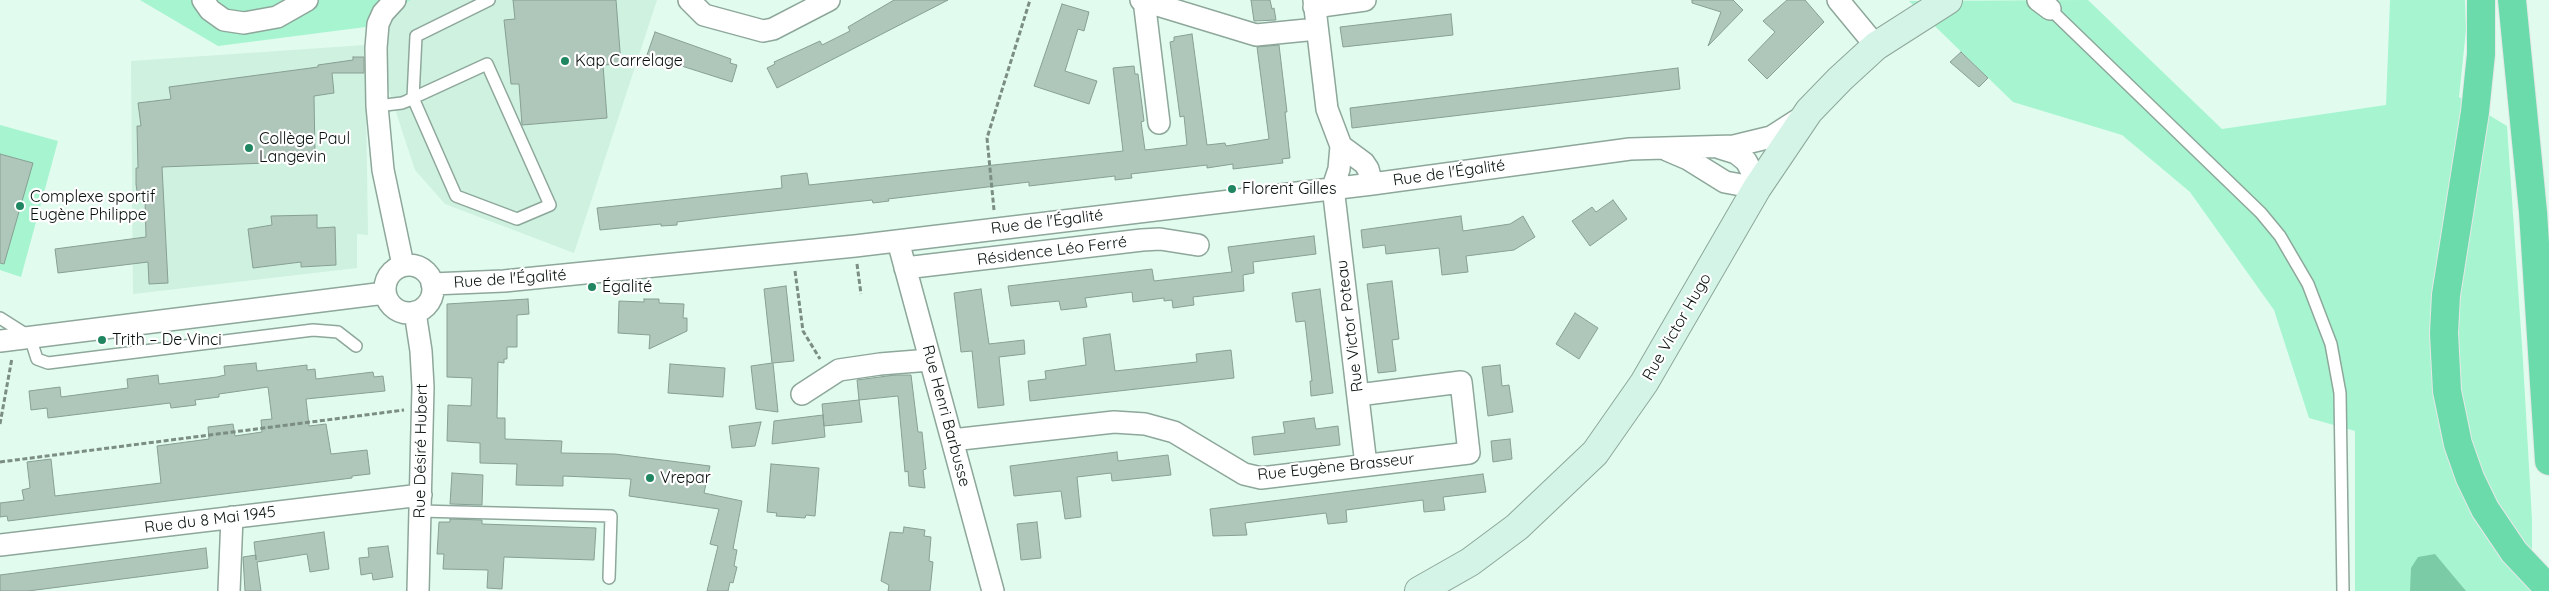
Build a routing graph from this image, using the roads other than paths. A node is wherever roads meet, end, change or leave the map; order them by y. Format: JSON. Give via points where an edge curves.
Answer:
{"nodes":[{"id":1,"x":203,"y":0,"type":"edge"},
{"id":2,"x":307,"y":0,"type":"edge"},
{"id":3,"x":394,"y":0,"type":"edge"},
{"id":4,"x":489,"y":0,"type":"edge"},
{"id":5,"x":689,"y":0,"type":"edge"},
{"id":6,"x":829,"y":0,"type":"edge"},
{"id":7,"x":1143,"y":0,"type":"edge"},
{"id":8,"x":1365,"y":0,"type":"edge"},
{"id":9,"x":1838,"y":0,"type":"edge"},
{"id":10,"x":1922,"y":0,"type":"edge"},
{"id":11,"x":1948,"y":0,"type":"edge"},
{"id":12,"x":2481,"y":0,"type":"edge"},
{"id":13,"x":2512,"y":0,"type":"edge"},
{"id":14,"x":1314,"y":3,"type":"edge"},
{"id":15,"x":2044,"y":3,"type":"edge"},
{"id":16,"x":1317,"y":29,"type":"junction"},
{"id":17,"x":1899,"y":30,"type":"junction"},
{"id":18,"x":1876,"y":46,"type":"junction"},
{"id":19,"x":413,"y":98,"type":"junction"},
{"id":20,"x":377,"y":106,"type":"junction"},
{"id":21,"x":1809,"y":111,"type":"junction"},
{"id":22,"x":1159,"y":123,"type":"dead end"},
{"id":23,"x":1341,"y":146,"type":"junction"},
{"id":24,"x":1660,"y":148,"type":"junction"},
{"id":25,"x":1720,"y":148,"type":"junction"},
{"id":26,"x":1372,"y":184,"type":"junction"},
{"id":27,"x":1332,"y":187,"type":"junction"},
{"id":28,"x":1756,"y":188,"type":"junction"},
{"id":29,"x":898,"y":240,"type":"junction"},
{"id":30,"x":1198,"y":245,"type":"dead end"},
{"id":31,"x":403,"y":265,"type":"junction"},
{"id":32,"x":905,"y":268,"type":"junction"},
{"id":33,"x":432,"y":284,"type":"junction"},
{"id":34,"x":385,"y":293,"type":"junction"},
{"id":35,"x":415,"y":312,"type":"junction"},
{"id":36,"x":8,"y":330,"type":"edge"},
{"id":37,"x":356,"y":346,"type":"dead end"},
{"id":38,"x":930,"y":360,"type":"junction"},
{"id":39,"x":802,"y":394,"type":"dead end"},
{"id":40,"x":1358,"y":395,"type":"junction"},
{"id":41,"x":952,"y":440,"type":"junction"},
{"id":42,"x":2549,"y":461,"type":"edge"},
{"id":43,"x":1366,"y":465,"type":"junction"},
{"id":44,"x":420,"y":503,"type":"junction"},
{"id":45,"x":232,"y":517,"type":"junction"},
{"id":46,"x":0,"y":545,"type":"edge"},
{"id":47,"x":609,"y":578,"type":"dead end"},
{"id":48,"x":2549,"y":589,"type":"edge"},
{"id":49,"x":229,"y":591,"type":"edge"},
{"id":50,"x":418,"y":591,"type":"edge"},
{"id":51,"x":993,"y":591,"type":"edge"},
{"id":52,"x":1419,"y":591,"type":"edge"},
{"id":53,"x":2344,"y":591,"type":"edge"}],
"edges":[{"from":1,"to":2,"type":"street","via":[[224,20],[244,23],[277,17]]},
{"from":3,"to":20,"type":"street","via":[[378,24]]},
{"from":4,"to":19,"type":"lane","via":[[416,36]]},
{"from":5,"to":6,"type":"street","via":[[704,15],[762,31],[773,29]]},
{"from":7,"to":16,"type":"street","via":[[1256,35]]},
{"from":7,"to":22,"type":"street"},
{"from":8,"to":14,"type":"street"},
{"from":9,"to":18,"type":"street"},
{"from":10,"to":17,"type":"street"},
{"from":11,"to":17,"type":"street","via":[[1924,18]]},
{"from":12,"to":48,"type":"highway","via":[[2481,54],[2475,112],[2444,313],[2445,377],[2458,444],[2470,478],[2494,524],[2526,566]]},
{"from":13,"to":42,"type":"highway","via":[[2534,212]]},
{"from":14,"to":16,"type":"street"},
{"from":15,"to":53,"type":"lane","via":[[2261,213],[2280,236],[2308,284],[2331,344],[2340,393]]},
{"from":16,"to":23,"type":"street","via":[[1327,108]]},
{"from":17,"to":18,"type":"street","name":"Rue Victor Hugo"},
{"from":18,"to":21,"type":"street","name":"Rue Victor Hugo"},
{"from":19,"to":19,"type":"lane","via":[[487,64],[550,205],[518,219],[456,196]]},
{"from":19,"to":20,"type":"lane"},
{"from":20,"to":31,"type":"street","via":[[383,170]]},
{"from":21,"to":25,"type":"street","name":"Rue de l'Égalité","via":[[1771,137]]},
{"from":21,"to":28,"type":"street","name":"Rue Victor Hugo"},
{"from":23,"to":26,"type":"street","via":[[1364,163]]},
{"from":23,"to":27,"type":"street","via":[[1339,169]]},
{"from":24,"to":25,"type":"street","name":"Rue de l'Égalité"},
{"from":24,"to":26,"type":"street","name":"Rue de l'Égalité","via":[[1630,149]]},
{"from":24,"to":28,"type":"street","name":"Rue de l'Égalité","via":[[1688,159],[1725,182]]},
{"from":25,"to":28,"type":"street","name":"Rue de l'Égalité","via":[[1736,153],[1746,161]]},
{"from":26,"to":27,"type":"street","name":"Rue de l'Égalité"},
{"from":27,"to":29,"type":"street","name":"Rue de l'Égalité"},
{"from":27,"to":40,"type":"street","name":"Rue Victor Poteau"},
{"from":28,"to":52,"type":"street","name":"Rue Victor Hugo","via":[[1644,383],[1595,453],[1517,527],[1470,562]]},
{"from":29,"to":32,"type":"street","name":"Rue Henri Barbusse"},
{"from":29,"to":33,"type":"street","name":"Rue de l'Égalité","via":[[496,281]]},
{"from":30,"to":32,"type":"street","name":"Résidence Léo Ferré","via":[[1160,239],[1142,240]]},
{"from":31,"to":33,"type":"street","name":"Rue de l'Égalité","via":[[423,269]]},
{"from":31,"to":34,"type":"street","via":[[388,277]]},
{"from":32,"to":38,"type":"street","name":"Rue Henri Barbusse"},
{"from":33,"to":35,"type":"street","name":"Rue de l'Égalité","via":[[429,301]]},
{"from":34,"to":35,"type":"street","via":[[398,310]]},
{"from":34,"to":36,"type":"street"},
{"from":35,"to":44,"type":"street","name":"Rue Désiré Hubert","via":[[421,350]]},
{"from":36,"to":37,"type":"lane","via":[[37,359],[48,363],[313,330],[338,332]]},
{"from":38,"to":39,"type":"street","via":[[862,366],[829,375]]},
{"from":38,"to":41,"type":"street","name":"Rue Henri Barbusse"},
{"from":40,"to":43,"type":"street","name":"Rue Victor Poteau"},
{"from":40,"to":43,"type":"street","name":"Rue Eugène Brasseur","via":[[1461,382],[1469,452]]},
{"from":41,"to":43,"type":"street","name":"Rue Eugène Brasseur","via":[[1134,422],[1174,432],[1250,477]]},
{"from":41,"to":51,"type":"street","name":"Rue Henri Barbusse"},
{"from":44,"to":45,"type":"street","name":"Rue du 8 Mai 1945"},
{"from":44,"to":47,"type":"lane","via":[[611,516]]},
{"from":44,"to":50,"type":"street","name":"Rue Désiré Hubert"},
{"from":45,"to":46,"type":"street","name":"Rue du 8 Mai 1945"},
{"from":45,"to":49,"type":"street"}]}
